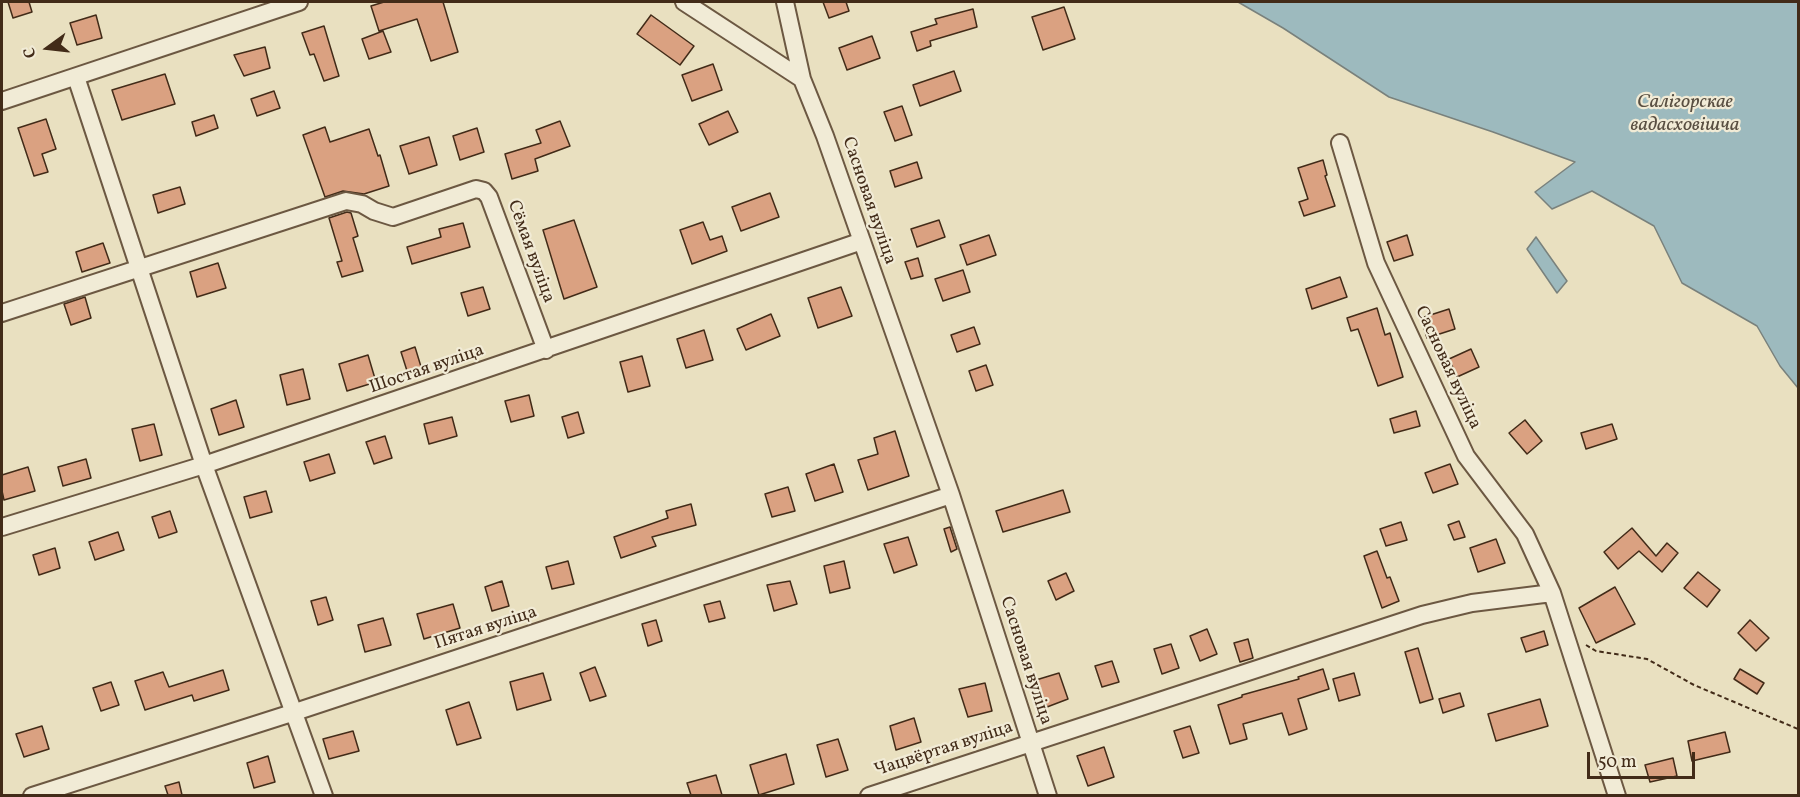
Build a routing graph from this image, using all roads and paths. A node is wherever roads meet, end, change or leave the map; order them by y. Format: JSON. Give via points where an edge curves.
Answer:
{"nodes":[{"id":1,"x":299,"y":2,"type":"edge"},
{"id":2,"x":684,"y":2,"type":"edge"},
{"id":3,"x":785,"y":2,"type":"edge"},
{"id":4,"x":76,"y":77,"type":"junction"},
{"id":5,"x":802,"y":79,"type":"junction"},
{"id":6,"x":2,"y":101,"type":"edge"},
{"id":7,"x":1340,"y":142,"type":"dead end"},
{"id":8,"x":862,"y":242,"type":"junction"},
{"id":9,"x":140,"y":268,"type":"junction"},
{"id":10,"x":2,"y":313,"type":"edge"},
{"id":11,"x":546,"y":350,"type":"junction"},
{"id":12,"x":204,"y":465,"type":"junction"},
{"id":13,"x":951,"y":495,"type":"junction"},
{"id":14,"x":2,"y":527,"type":"edge"},
{"id":15,"x":1552,"y":593,"type":"junction"},
{"id":16,"x":1563,"y":627,"type":"junction"},
{"id":17,"x":295,"y":712,"type":"junction"},
{"id":18,"x":1798,"y":729,"type":"edge"},
{"id":19,"x":1031,"y":742,"type":"junction"},
{"id":20,"x":32,"y":795,"type":"edge"},
{"id":21,"x":324,"y":795,"type":"edge"},
{"id":22,"x":869,"y":795,"type":"edge"},
{"id":23,"x":1048,"y":795,"type":"edge"},
{"id":24,"x":1617,"y":795,"type":"edge"}],
"edges":[{"from":1,"to":4,"type":"street"},
{"from":2,"to":5,"type":"street"},
{"from":3,"to":5,"type":"street","name":"Сасновая вуліца"},
{"from":4,"to":6,"type":"street"},
{"from":4,"to":9,"type":"street"},
{"from":5,"to":8,"type":"street","name":"Сасновая вуліца"},
{"from":7,"to":15,"type":"street","name":"Сасновая вуліца","via":[[1376,263],[1466,456],[1525,534]]},
{"from":8,"to":11,"type":"street","name":"Шостая вуліца"},
{"from":8,"to":13,"type":"street","name":"Сасновая вуліца"},
{"from":9,"to":10,"type":"street"},
{"from":9,"to":11,"type":"street","name":"Сёмая вуліца","via":[[346,201],[393,217],[476,189],[489,197]]},
{"from":9,"to":12,"type":"street"},
{"from":11,"to":12,"type":"street","name":"Шостая вуліца"},
{"from":12,"to":14,"type":"street","name":"Шостая вуліца"},
{"from":12,"to":17,"type":"street"},
{"from":13,"to":17,"type":"street","name":"Пятая вуліца"},
{"from":13,"to":19,"type":"street","name":"Сасновая вуліца"},
{"from":15,"to":16,"type":"street","name":"Сасновая вуліца"},
{"from":15,"to":19,"type":"street","name":"Сасновая вуліца","via":[[1472,603],[1422,615]]},
{"from":16,"to":18,"type":"path","via":[[1596,651],[1647,659],[1694,685]]},
{"from":16,"to":24,"type":"street","name":"Сасновая вуліца"},
{"from":17,"to":20,"type":"street","name":"Пятая вуліца"},
{"from":17,"to":21,"type":"street"},
{"from":19,"to":22,"type":"street","name":"Чацвёртая вуліца"},
{"from":19,"to":23,"type":"street"}]}
